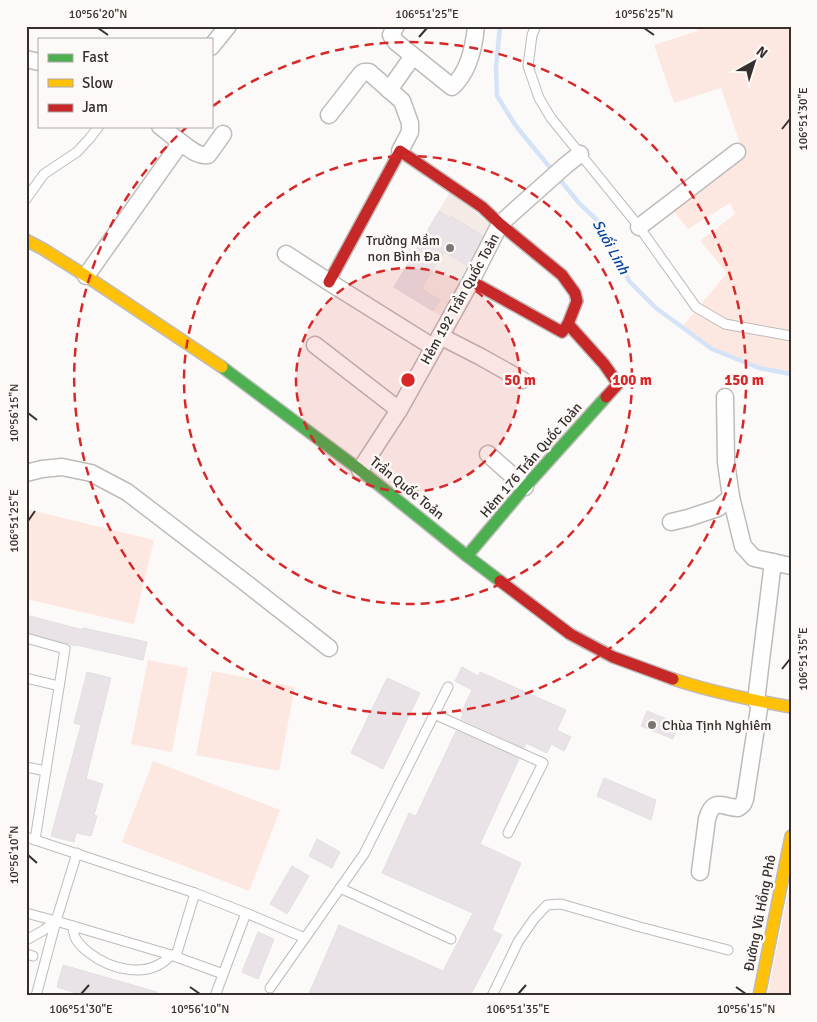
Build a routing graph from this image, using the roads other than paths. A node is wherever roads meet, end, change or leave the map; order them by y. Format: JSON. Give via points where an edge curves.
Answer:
{"nodes":[{"id":1,"x":228,"y":26,"type":"edge"},
{"id":2,"x":396,"y":26,"type":"edge"},
{"id":3,"x":476,"y":26,"type":"edge"},
{"id":4,"x":536,"y":26,"type":"edge"},
{"id":5,"x":212,"y":46,"type":"edge"},
{"id":6,"x":414,"y":56,"type":"junction"},
{"id":7,"x":389,"y":90,"type":"junction"},
{"id":8,"x":329,"y":115,"type":"dead end"},
{"id":9,"x":98,"y":128,"type":"edge"},
{"id":10,"x":164,"y":128,"type":"edge"},
{"id":11,"x":223,"y":134,"type":"dead end"},
{"id":12,"x":178,"y":135,"type":"edge"},
{"id":13,"x":400,"y":151,"type":"junction"},
{"id":14,"x":737,"y":152,"type":"dead end"},
{"id":15,"x":580,"y":154,"type":"junction"},
{"id":16,"x":26,"y":199,"type":"edge"},
{"id":17,"x":500,"y":224,"type":"junction"},
{"id":18,"x":639,"y":227,"type":"junction"},
{"id":19,"x":26,"y":240,"type":"edge"},
{"id":20,"x":286,"y":254,"type":"dead end"},
{"id":21,"x":86,"y":276,"type":"junction"},
{"id":22,"x":471,"y":281,"type":"junction"},
{"id":23,"x":329,"y":282,"type":"junction"},
{"id":24,"x":568,"y":324,"type":"junction"},
{"id":25,"x":791,"y":336,"type":"edge"},
{"id":26,"x":437,"y":342,"type":"junction"},
{"id":27,"x":315,"y":345,"type":"dead end"},
{"id":28,"x":522,"y":380,"type":"dead end"},
{"id":29,"x":725,"y":397,"type":"dead end"},
{"id":30,"x":399,"y":410,"type":"junction"},
{"id":31,"x":488,"y":454,"type":"dead end"},
{"id":32,"x":360,"y":470,"type":"junction"},
{"id":33,"x":26,"y":473,"type":"edge"},
{"id":34,"x":525,"y":487,"type":"junction"},
{"id":35,"x":731,"y":497,"type":"junction"},
{"id":36,"x":670,"y":522,"type":"dead end"},
{"id":37,"x":467,"y":556,"type":"junction"},
{"id":38,"x":773,"y":562,"type":"junction"},
{"id":39,"x":791,"y":566,"type":"edge"},
{"id":40,"x":26,"y":638,"type":"edge"},
{"id":41,"x":329,"y":648,"type":"dead end"},
{"id":42,"x":26,"y":678,"type":"edge"},
{"id":43,"x":59,"y":686,"type":"junction"},
{"id":44,"x":448,"y":687,"type":"dead end"},
{"id":45,"x":758,"y":701,"type":"junction"},
{"id":46,"x":791,"y":707,"type":"edge"},
{"id":47,"x":434,"y":714,"type":"junction"},
{"id":48,"x":26,"y":767,"type":"edge"},
{"id":49,"x":46,"y":771,"type":"junction"},
{"id":50,"x":508,"y":833,"type":"dead end"},
{"id":51,"x":31,"y":838,"type":"edge"},
{"id":52,"x":790,"y":841,"type":"edge"},
{"id":53,"x":77,"y":853,"type":"junction"},
{"id":54,"x":700,"y":872,"type":"dead end"},
{"id":55,"x":340,"y":888,"type":"junction"},
{"id":56,"x":195,"y":893,"type":"junction"},
{"id":57,"x":26,"y":913,"type":"edge"},
{"id":58,"x":246,"y":913,"type":"junction"},
{"id":59,"x":56,"y":921,"type":"junction"},
{"id":60,"x":73,"y":926,"type":"junction"},
{"id":61,"x":26,"y":938,"type":"edge"},
{"id":62,"x":305,"y":938,"type":"junction"},
{"id":63,"x":452,"y":939,"type":"dead end"},
{"id":64,"x":728,"y":950,"type":"dead end"},
{"id":65,"x":174,"y":955,"type":"junction"},
{"id":66,"x":223,"y":974,"type":"junction"},
{"id":67,"x":270,"y":988,"type":"dead end"},
{"id":68,"x":36,"y":996,"type":"edge"},
{"id":69,"x":215,"y":996,"type":"edge"},
{"id":70,"x":492,"y":996,"type":"edge"},
{"id":71,"x":758,"y":996,"type":"edge"}],
"edges":[{"from":1,"to":5,"type":"street"},
{"from":2,"to":6,"type":"street","via":[[392,37]]},
{"from":3,"to":6,"type":"street","via":[[466,71],[452,87]]},
{"from":4,"to":15,"type":"lane","via":[[528,66],[539,98],[550,118]]},
{"from":6,"to":7,"type":"street"},
{"from":7,"to":8,"type":"street","via":[[369,72],[364,72]]},
{"from":7,"to":13,"type":"street","via":[[402,101],[410,123],[410,132]]},
{"from":9,"to":16,"type":"lane","via":[[77,152],[44,174]]},
{"from":10,"to":12,"type":"street"},
{"from":11,"to":12,"type":"street","via":[[204,156]]},
{"from":12,"to":21,"type":"street","via":[[179,145]]},
{"from":13,"to":17,"type":"street"},
{"from":13,"to":23,"type":"street"},
{"from":14,"to":18,"type":"street"},
{"from":15,"to":17,"type":"street","name":"Hẻm 192 Trần Quốc Toản"},
{"from":15,"to":18,"type":"lane"},
{"from":17,"to":22,"type":"street","name":"Hẻm 192 Trần Quốc Toản"},
{"from":17,"to":24,"type":"street","via":[[570,285],[577,301]]},
{"from":18,"to":25,"type":"lane","via":[[696,307],[725,324]]},
{"from":19,"to":21,"type":"street","name":"Trần Quốc Toản"},
{"from":20,"to":23,"type":"street"},
{"from":21,"to":32,"type":"street","name":"Trần Quốc Toản","via":[[210,358]]},
{"from":22,"to":24,"type":"street","via":[[562,332]]},
{"from":22,"to":26,"type":"street","name":"Hẻm 192 Trần Quốc Toản"},
{"from":23,"to":26,"type":"street"},
{"from":24,"to":34,"type":"street","name":"Hẻm 176 Trần Quốc Toản","via":[[618,384]]},
{"from":26,"to":28,"type":"street","via":[[496,365]]},
{"from":26,"to":30,"type":"street","name":"Hẻm 192 Trần Quốc Toản"},
{"from":27,"to":30,"type":"street"},
{"from":29,"to":35,"type":"street","via":[[726,462]]},
{"from":30,"to":32,"type":"street","name":"Hẻm 192 Trần Quốc Toản"},
{"from":31,"to":34,"type":"street"},
{"from":32,"to":37,"type":"street","name":"Trần Quốc Toản"},
{"from":33,"to":41,"type":"street","via":[[62,467],[91,473],[127,492]]},
{"from":34,"to":37,"type":"street","name":"Hẻm 176 Trần Quốc Toản"},
{"from":35,"to":36,"type":"street","via":[[718,508]]},
{"from":35,"to":38,"type":"street","via":[[743,546],[754,558]]},
{"from":37,"to":45,"type":"street","name":"Trần Quốc Toản","via":[[570,634],[613,657],[693,686]]},
{"from":38,"to":39,"type":"street"},
{"from":38,"to":45,"type":"street"},
{"from":40,"to":43,"type":"lane","via":[[65,649]]},
{"from":42,"to":43,"type":"lane"},
{"from":43,"to":49,"type":"lane"},
{"from":44,"to":47,"type":"lane"},
{"from":45,"to":46,"type":"street","name":"Trần Quốc Toản"},
{"from":45,"to":54,"type":"street","via":[[745,799],[738,808],[719,804],[709,812]]},
{"from":47,"to":50,"type":"lane","via":[[543,763]]},
{"from":47,"to":55,"type":"lane","via":[[364,854]]},
{"from":48,"to":49,"type":"lane"},
{"from":49,"to":51,"type":"lane"},
{"from":51,"to":53,"type":"lane"},
{"from":52,"to":71,"type":"street","name":"Đường Vũ Hồng Phô"},
{"from":53,"to":56,"type":"lane"},
{"from":53,"to":59,"type":"lane"},
{"from":55,"to":62,"type":"lane"},
{"from":55,"to":63,"type":"lane"},
{"from":56,"to":58,"type":"lane"},
{"from":56,"to":65,"type":"lane"},
{"from":57,"to":59,"type":"lane"},
{"from":58,"to":62,"type":"lane"},
{"from":58,"to":66,"type":"lane"},
{"from":59,"to":60,"type":"lane"},
{"from":59,"to":61,"type":"lane"},
{"from":59,"to":68,"type":"lane"},
{"from":60,"to":65,"type":"lane"},
{"from":60,"to":65,"type":"lane","via":[[84,949],[115,968],[132,971],[152,968]]},
{"from":62,"to":67,"type":"lane"},
{"from":64,"to":70,"type":"lane","via":[[561,904],[547,905],[518,942]]},
{"from":65,"to":66,"type":"lane"},
{"from":66,"to":69,"type":"lane"}]}
